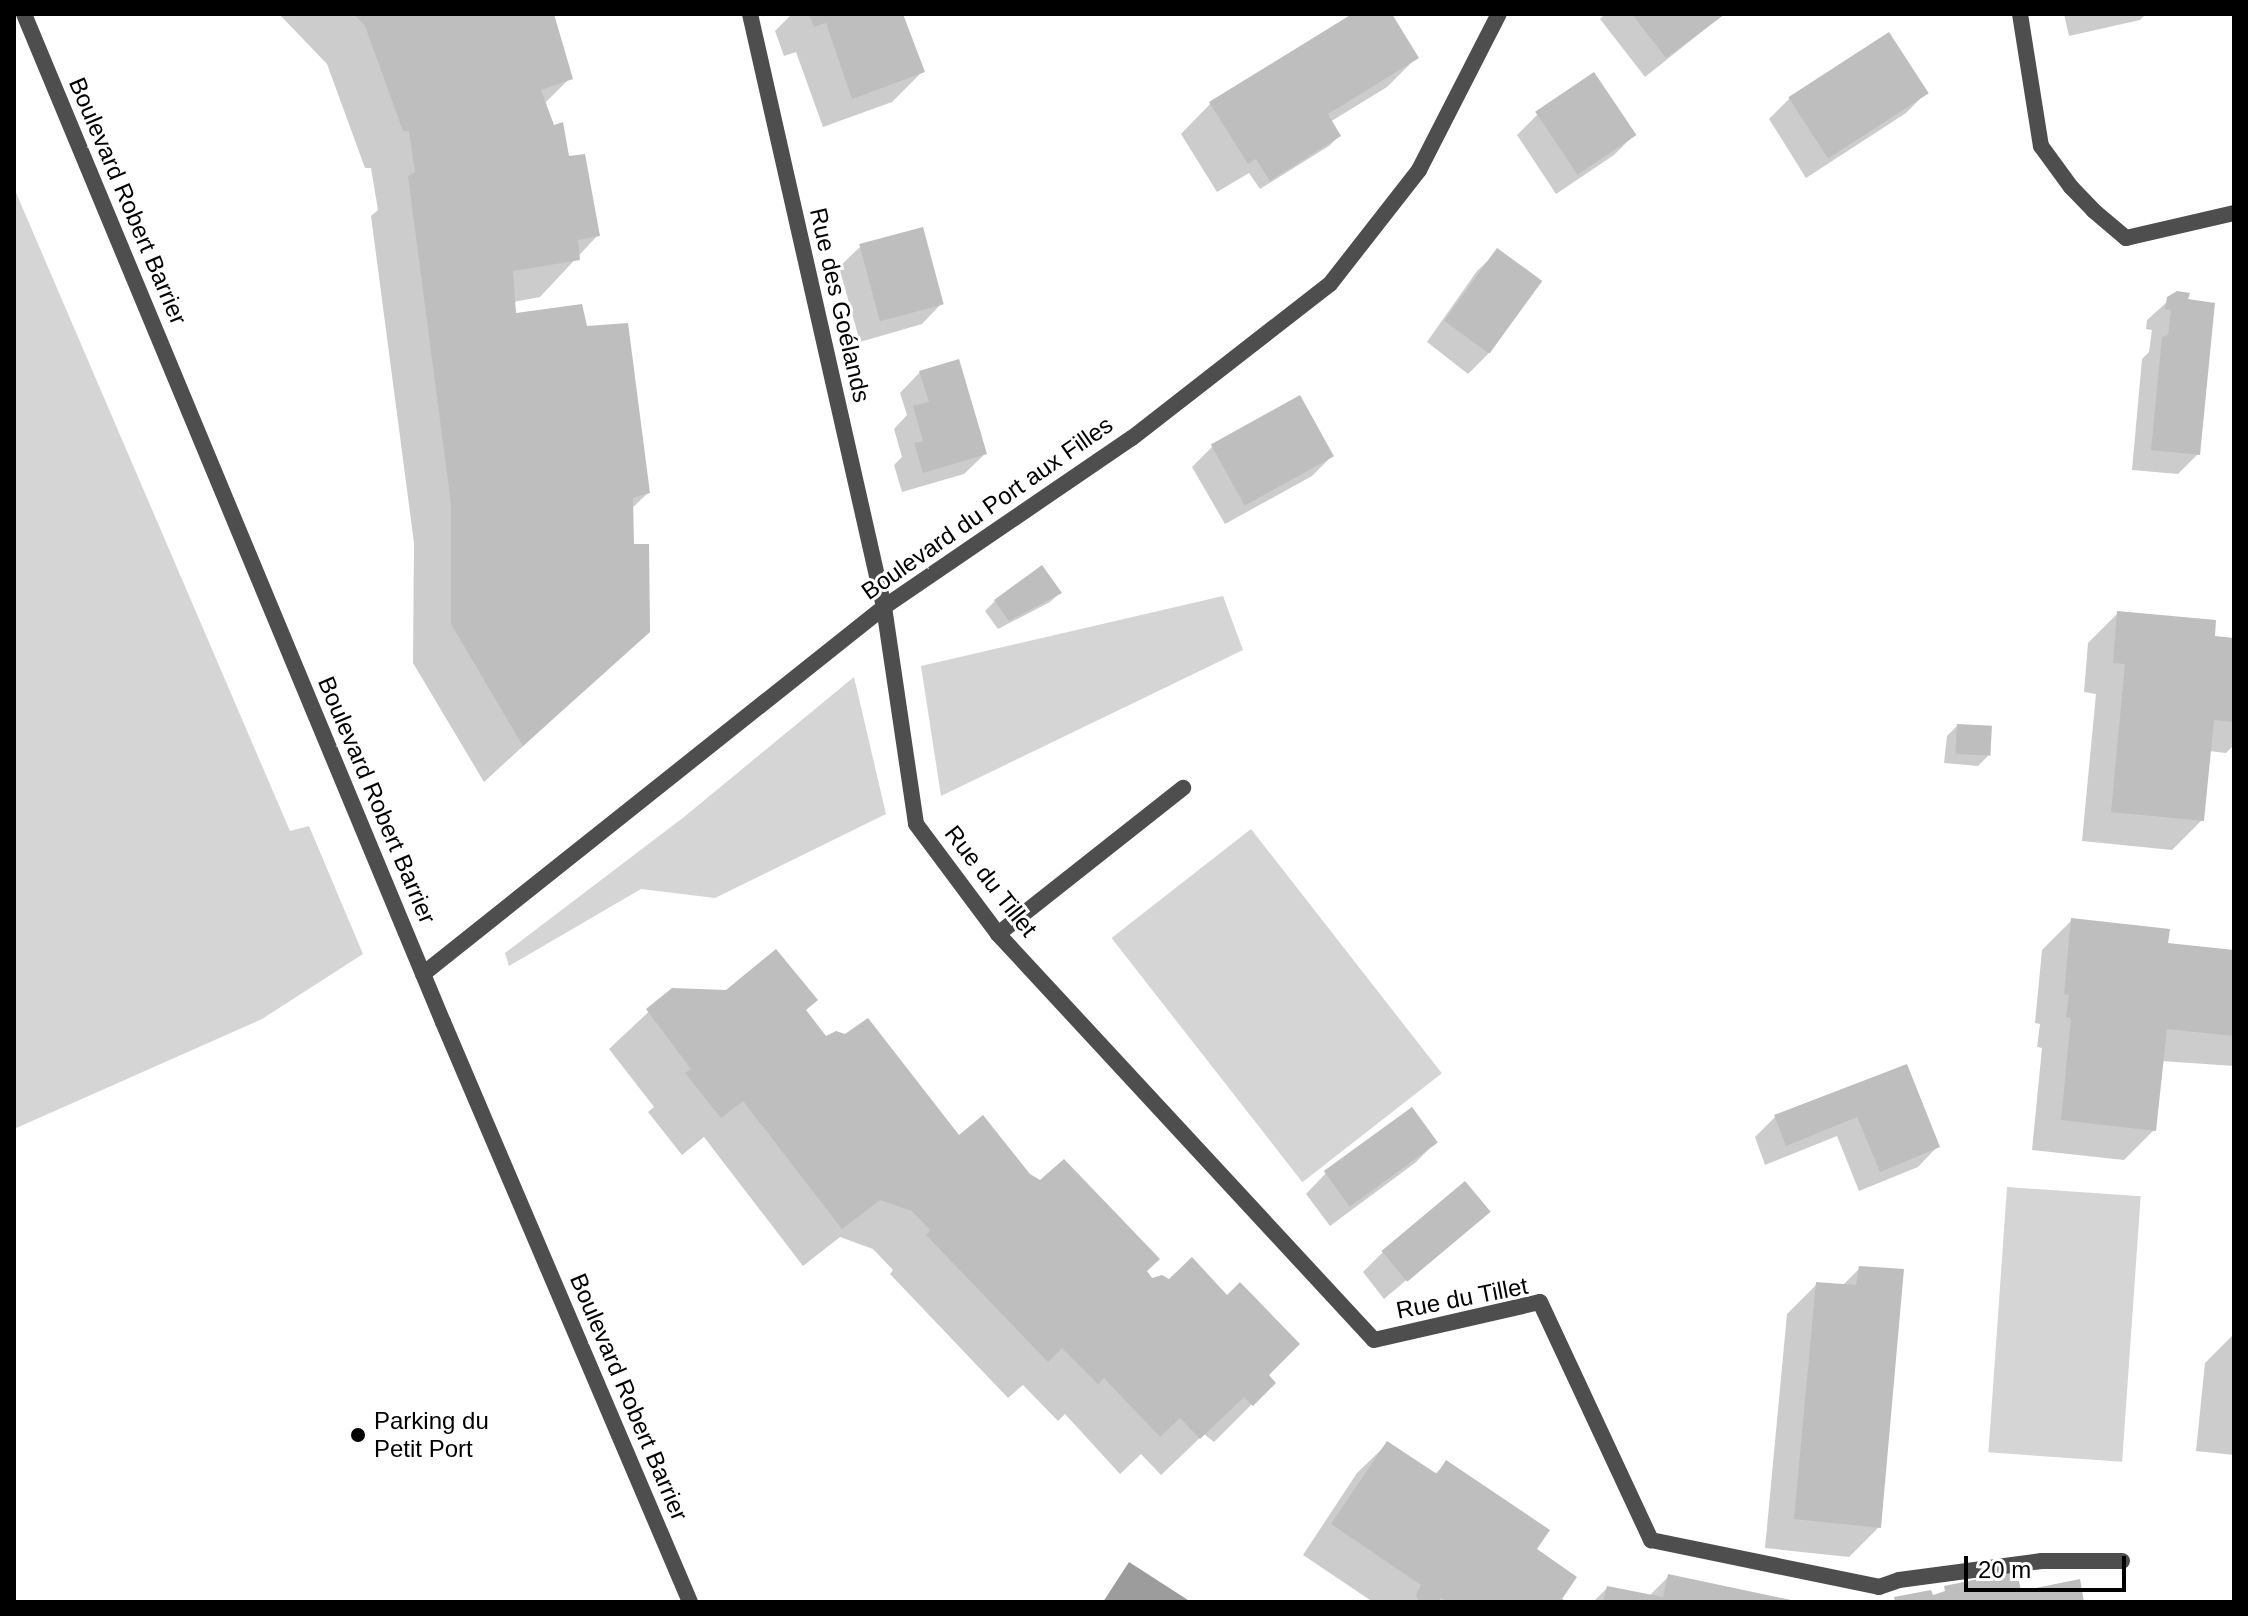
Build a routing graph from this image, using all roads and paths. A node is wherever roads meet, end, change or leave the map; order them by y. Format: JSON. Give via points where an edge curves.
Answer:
{"nodes":[{"id":1,"x":24,"y":14,"type":"edge"},
{"id":2,"x":750,"y":14,"type":"edge"},
{"id":3,"x":1499,"y":14,"type":"edge"},
{"id":4,"x":2020,"y":14,"type":"edge"},
{"id":5,"x":2234,"y":213,"type":"edge"},
{"id":6,"x":884,"y":607,"type":"junction"},
{"id":7,"x":1183,"y":788,"type":"dead end"},
{"id":8,"x":998,"y":934,"type":"junction"},
{"id":9,"x":423,"y":974,"type":"junction"},
{"id":10,"x":2122,"y":1561,"type":"dead end"},
{"id":11,"x":690,"y":1602,"type":"edge"}],
"edges":[{"from":1,"to":9,"type":"street","name":"Boulevard Robert Barrier"},
{"from":2,"to":6,"type":"street","name":"Rue des Goélands"},
{"from":3,"to":6,"type":"street","name":"Boulevard du Port aux Filles","via":[[1419,170],[1330,284],[1132,438]]},
{"from":4,"to":5,"type":"street","via":[[2041,146],[2094,211],[2126,238]]},
{"from":6,"to":8,"type":"street","name":"Rue du Tillet","via":[[916,824]]},
{"from":6,"to":9,"type":"street","name":"Boulevard du Port aux Filles"},
{"from":7,"to":8,"type":"street"},
{"from":8,"to":10,"type":"street","name":"Rue du Tillet","via":[[1374,1340],[1540,1302],[1651,1540],[1879,1587],[2042,1561]]},
{"from":9,"to":11,"type":"street","name":"Boulevard Robert Barrier"}]}
